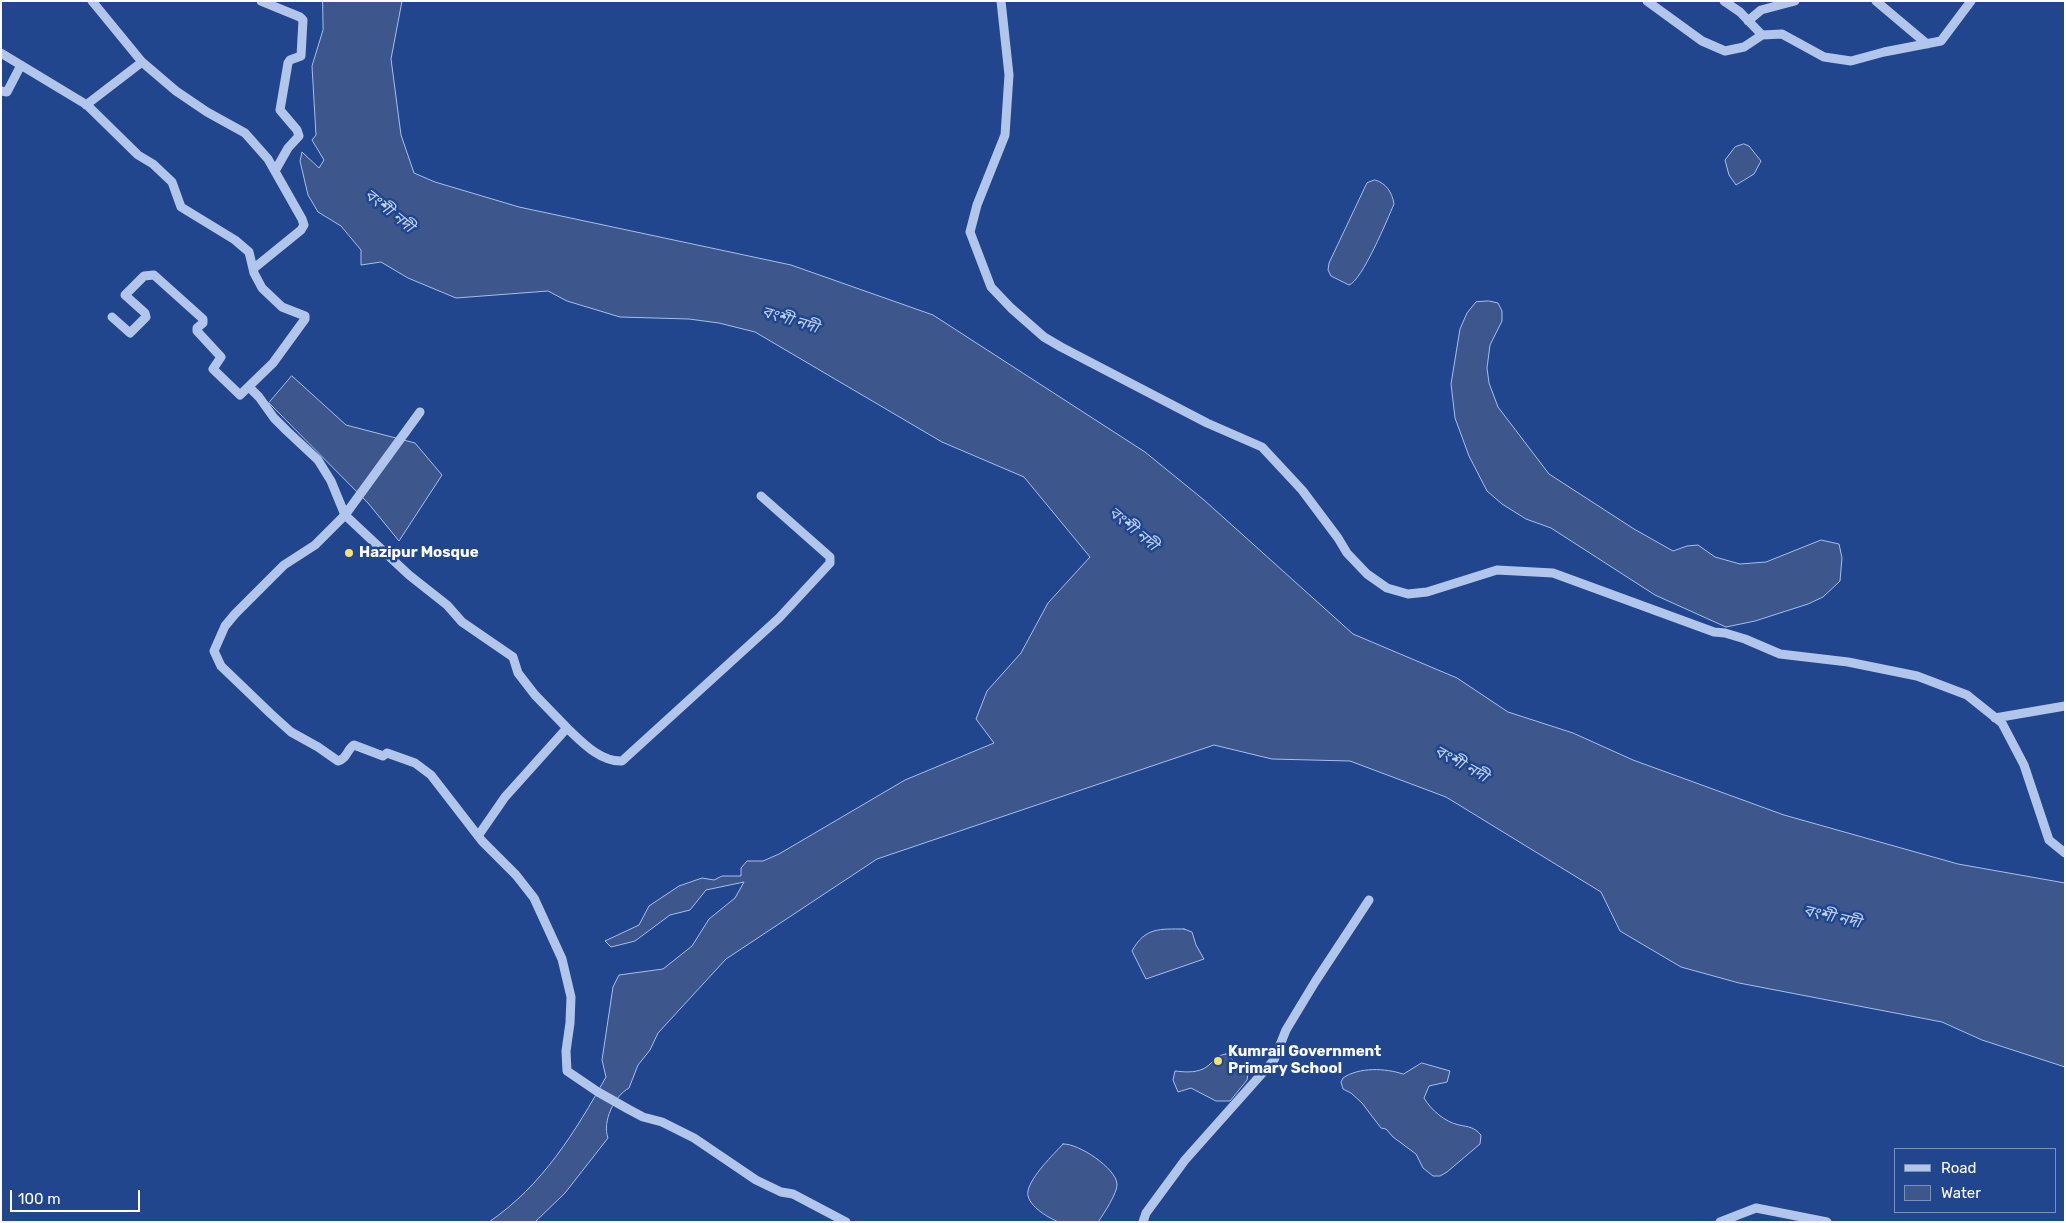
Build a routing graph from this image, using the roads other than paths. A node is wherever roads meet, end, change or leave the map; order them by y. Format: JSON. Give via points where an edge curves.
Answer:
{"nodes":[{"id":1,"x":92,"y":1,"type":"edge"},
{"id":2,"x":261,"y":1,"type":"edge"},
{"id":3,"x":1001,"y":1,"type":"edge"},
{"id":4,"x":1647,"y":1,"type":"edge"},
{"id":5,"x":1724,"y":1,"type":"edge"},
{"id":6,"x":1795,"y":1,"type":"edge"},
{"id":7,"x":1876,"y":1,"type":"edge"},
{"id":8,"x":1971,"y":1,"type":"edge"},
{"id":9,"x":1748,"y":21,"type":"junction"},
{"id":10,"x":1762,"y":35,"type":"junction"},
{"id":11,"x":1927,"y":44,"type":"junction"},
{"id":12,"x":1,"y":53,"type":"edge"},
{"id":13,"x":142,"y":62,"type":"junction"},
{"id":14,"x":21,"y":65,"type":"junction"},
{"id":15,"x":1,"y":91,"type":"edge"},
{"id":16,"x":86,"y":105,"type":"junction"},
{"id":17,"x":275,"y":171,"type":"junction"},
{"id":18,"x":253,"y":269,"type":"junction"},
{"id":19,"x":112,"y":317,"type":"dead end"},
{"id":20,"x":249,"y":387,"type":"junction"},
{"id":21,"x":420,"y":412,"type":"dead end"},
{"id":22,"x":761,"y":496,"type":"dead end"},
{"id":23,"x":345,"y":515,"type":"junction"},
{"id":24,"x":2065,"y":706,"type":"edge"},
{"id":25,"x":1995,"y":718,"type":"junction"},
{"id":26,"x":567,"y":728,"type":"junction"},
{"id":27,"x":478,"y":836,"type":"junction"},
{"id":28,"x":2065,"y":853,"type":"edge"},
{"id":29,"x":1369,"y":900,"type":"dead end"},
{"id":30,"x":1731,"y":1219,"type":"edge"},
{"id":31,"x":846,"y":1222,"type":"edge"},
{"id":32,"x":1143,"y":1222,"type":"edge"},
{"id":33,"x":1720,"y":1222,"type":"edge"},
{"id":34,"x":1827,"y":1222,"type":"edge"}],
"edges":[{"from":1,"to":13,"type":"street"},
{"from":2,"to":17,"type":"street","via":[[303,20],[301,56],[288,63],[280,110],[299,136]]},
{"from":3,"to":25,"type":"street","via":[[1009,75],[1005,135],[977,205],[970,232],[991,287],[1044,337],[1206,423],[1262,447],[1302,490],[1347,553],[1375,580],[1387,588],[1408,594],[1426,592],[1497,570],[1553,573],[1780,654],[1848,662],[1917,676],[1967,695]]},
{"from":4,"to":10,"type":"street","via":[[1702,41],[1725,51],[1744,47]]},
{"from":5,"to":9,"type":"street"},
{"from":6,"to":9,"type":"street","via":[[1762,10]]},
{"from":7,"to":11,"type":"street"},
{"from":8,"to":11,"type":"street","via":[[1941,41]]},
{"from":9,"to":10,"type":"street"},
{"from":10,"to":11,"type":"street","via":[[1782,34],[1824,58],[1851,62]]},
{"from":12,"to":14,"type":"street"},
{"from":13,"to":16,"type":"street"},
{"from":13,"to":17,"type":"street","via":[[176,91],[245,133]]},
{"from":14,"to":15,"type":"street","via":[[7,92]]},
{"from":14,"to":16,"type":"street"},
{"from":16,"to":18,"type":"street","via":[[138,155],[172,182],[182,207],[249,252]]},
{"from":17,"to":18,"type":"street","via":[[304,225]]},
{"from":18,"to":20,"type":"street","via":[[262,288],[282,307],[305,316],[305,319],[273,363]]},
{"from":19,"to":20,"type":"street","via":[[130,333],[146,317],[125,295],[144,276],[154,274],[202,319],[197,331],[221,357],[214,371],[240,395]]},
{"from":20,"to":23,"type":"street","via":[[287,432],[318,460]]},
{"from":21,"to":23,"type":"street"},
{"from":22,"to":26,"type":"street","via":[[830,557],[830,563],[779,618],[622,760],[612,761],[600,756]]},
{"from":23,"to":26,"type":"street","via":[[409,575],[447,604],[462,622],[513,657],[518,673]]},
{"from":23,"to":27,"type":"street","via":[[315,545],[284,565],[224,626],[214,651],[220,666],[292,732],[338,761],[344,759],[354,745],[415,763],[431,775]]},
{"from":24,"to":25,"type":"street"},
{"from":25,"to":28,"type":"street","via":[[2002,724],[2024,765],[2049,840]]},
{"from":26,"to":27,"type":"street","via":[[504,797]]},
{"from":27,"to":31,"type":"street","via":[[534,898],[562,959],[571,997],[567,1070],[628,1109],[694,1138],[756,1180],[793,1194]]},
{"from":29,"to":32,"type":"street","via":[[1286,1030],[1274,1060],[1185,1160],[1146,1213]]},
{"from":30,"to":33,"type":"street"},
{"from":30,"to":34,"type":"street","via":[[1756,1208]]}]}
